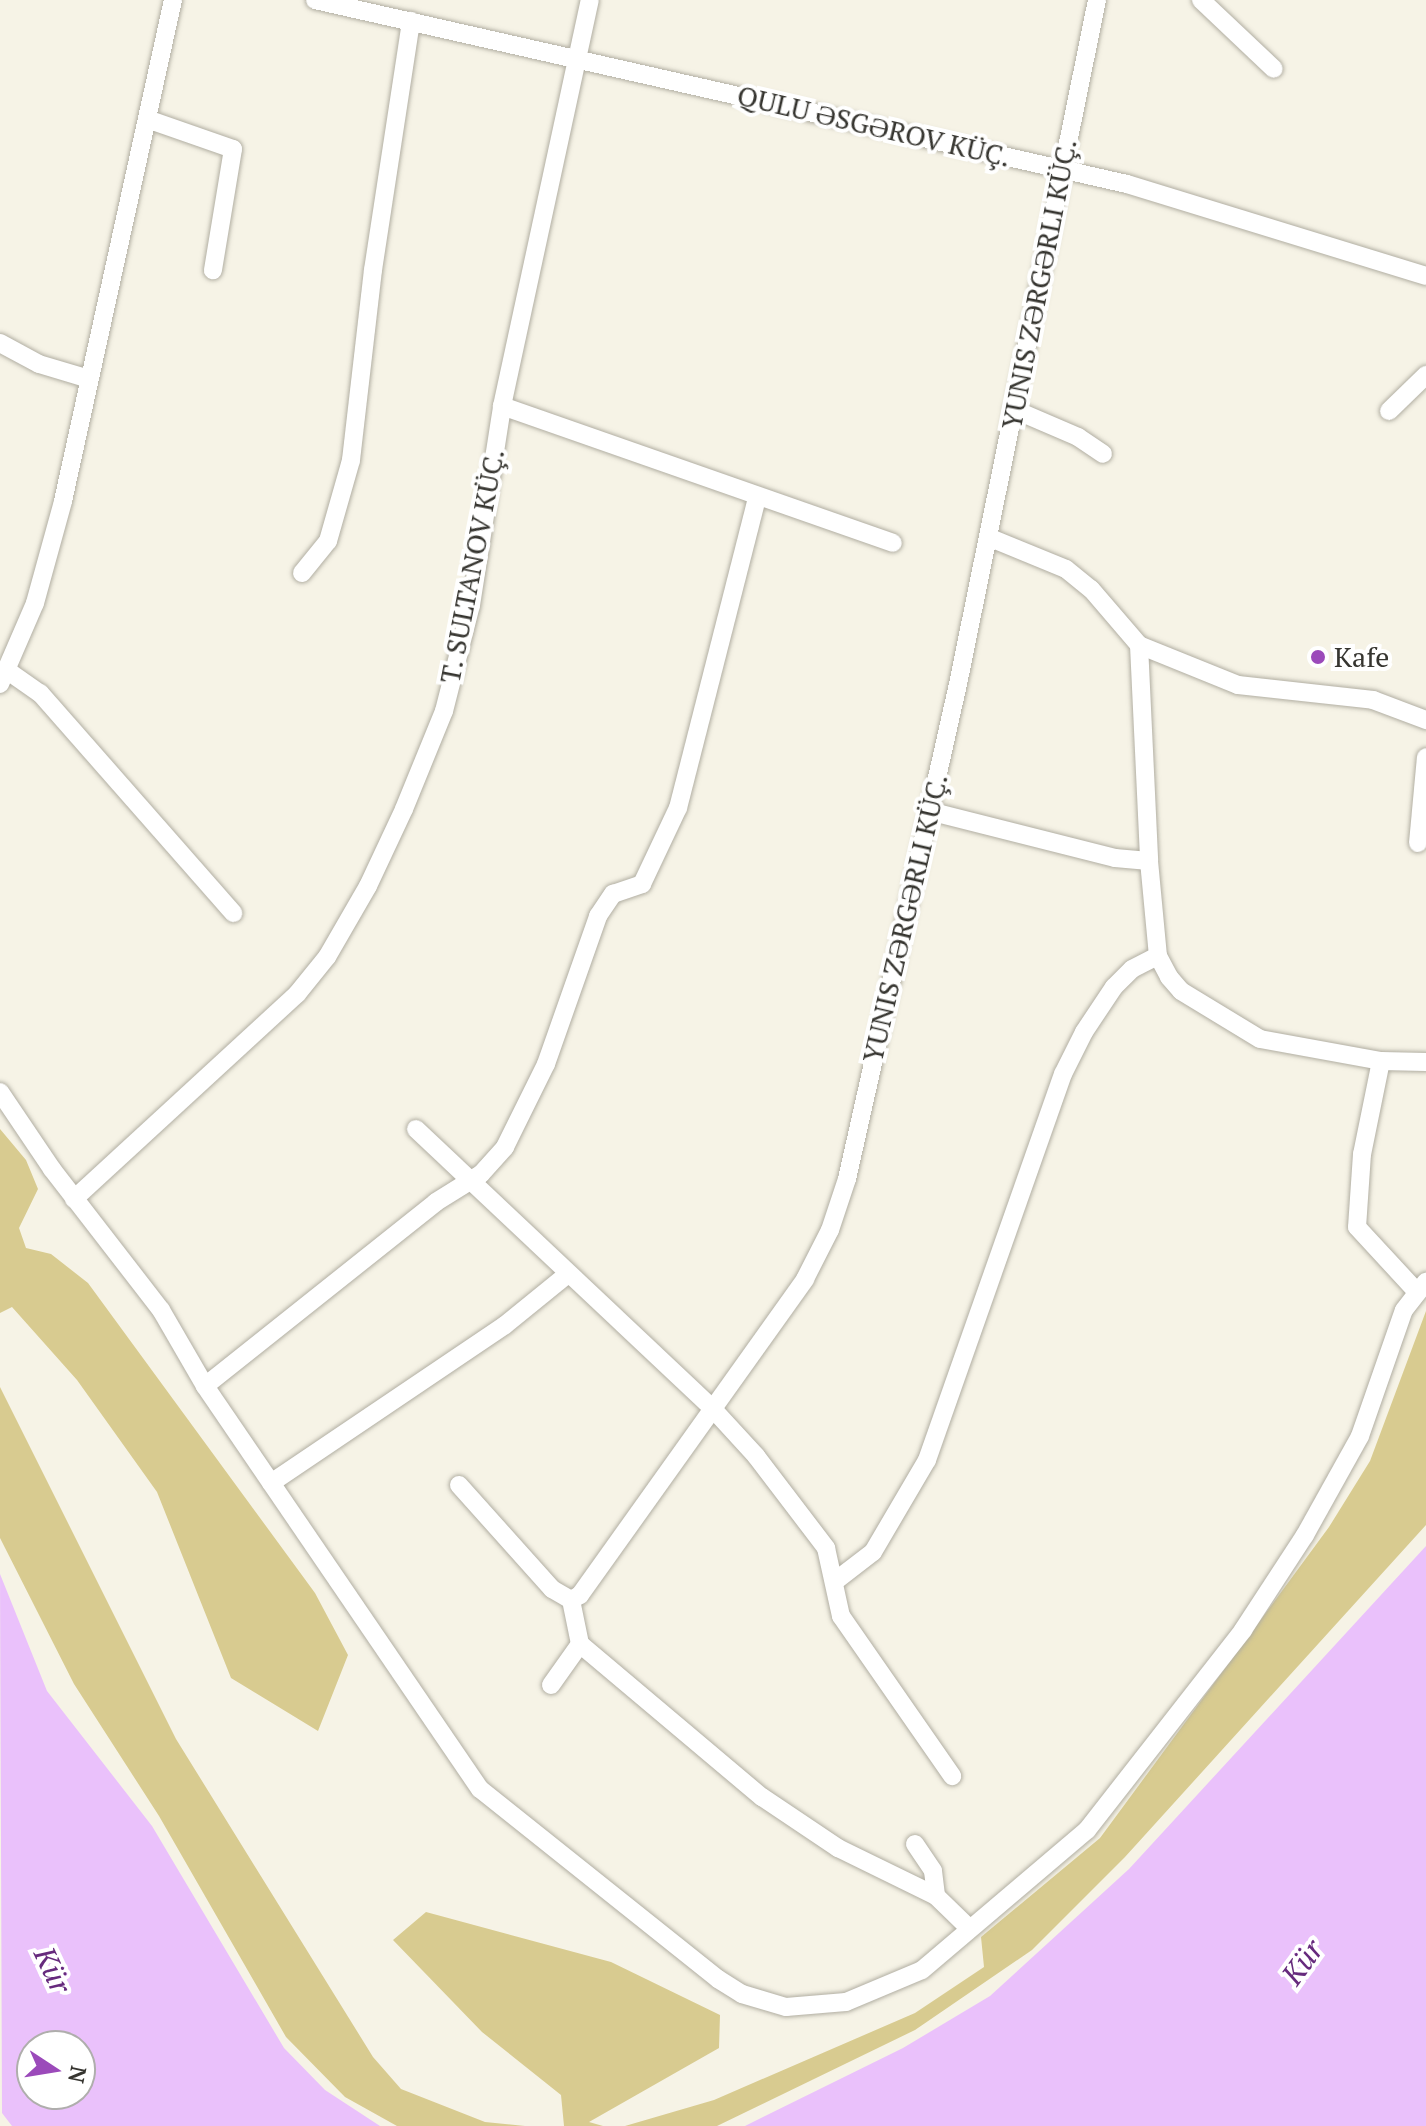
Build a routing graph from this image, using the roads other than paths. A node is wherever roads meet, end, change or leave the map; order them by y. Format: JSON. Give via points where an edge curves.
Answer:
{"nodes":[{"id":1,"x":173,"y":0,"type":"edge"},
{"id":2,"x":315,"y":0,"type":"edge"},
{"id":3,"x":590,"y":0,"type":"edge"},
{"id":4,"x":1097,"y":0,"type":"edge"},
{"id":5,"x":1201,"y":0,"type":"edge"},
{"id":6,"x":1220,"y":6,"type":"edge"},
{"id":7,"x":411,"y":21,"type":"junction"},
{"id":8,"x":577,"y":58,"type":"junction"},
{"id":9,"x":1274,"y":69,"type":"dead end"},
{"id":10,"x":147,"y":119,"type":"junction"},
{"id":11,"x":1062,"y":169,"type":"junction"},
{"id":12,"x":213,"y":270,"type":"dead end"},
{"id":13,"x":1426,"y":276,"type":"edge"},
{"id":14,"x":0,"y":343,"type":"edge"},
{"id":15,"x":1426,"y":375,"type":"edge"},
{"id":16,"x":89,"y":379,"type":"junction"},
{"id":17,"x":502,"y":406,"type":"junction"},
{"id":18,"x":1013,"y":409,"type":"junction"},
{"id":19,"x":1389,"y":411,"type":"dead end"},
{"id":20,"x":1103,"y":454,"type":"dead end"},
{"id":21,"x":757,"y":498,"type":"junction"},
{"id":22,"x":988,"y":537,"type":"junction"},
{"id":23,"x":893,"y":543,"type":"dead end"},
{"id":24,"x":302,"y":573,"type":"dead end"},
{"id":25,"x":1139,"y":645,"type":"junction"},
{"id":26,"x":4,"y":677,"type":"edge"},
{"id":27,"x":1426,"y":720,"type":"edge"},
{"id":28,"x":1426,"y":757,"type":"edge"},
{"id":29,"x":929,"y":811,"type":"junction"},
{"id":30,"x":1418,"y":843,"type":"dead end"},
{"id":31,"x":1149,"y":861,"type":"junction"},
{"id":32,"x":233,"y":913,"type":"dead end"},
{"id":33,"x":1158,"y":956,"type":"junction"},
{"id":34,"x":1381,"y":1061,"type":"junction"},
{"id":35,"x":1426,"y":1062,"type":"edge"},
{"id":36,"x":0,"y":1092,"type":"edge"},
{"id":37,"x":416,"y":1129,"type":"dead end"},
{"id":38,"x":469,"y":1181,"type":"junction"},
{"id":39,"x":74,"y":1199,"type":"junction"},
{"id":40,"x":568,"y":1274,"type":"junction"},
{"id":41,"x":1421,"y":1287,"type":"edge"},
{"id":42,"x":205,"y":1386,"type":"junction"},
{"id":43,"x":713,"y":1409,"type":"junction"},
{"id":44,"x":271,"y":1483,"type":"junction"},
{"id":45,"x":459,"y":1485,"type":"dead end"},
{"id":46,"x":834,"y":1582,"type":"junction"},
{"id":47,"x":571,"y":1600,"type":"junction"},
{"id":48,"x":580,"y":1644,"type":"junction"},
{"id":49,"x":551,"y":1685,"type":"dead end"},
{"id":50,"x":952,"y":1776,"type":"dead end"},
{"id":51,"x":915,"y":1844,"type":"dead end"},
{"id":52,"x":936,"y":1896,"type":"junction"},
{"id":53,"x":970,"y":1929,"type":"junction"}],
"edges":[{"from":1,"to":10,"type":"street"},
{"from":2,"to":7,"type":"street","name":"QULU ƏSGƏROV KÜÇ."},
{"from":3,"to":8,"type":"street","name":"T. SULTANOV KÜÇ."},
{"from":4,"to":11,"type":"street","name":"YUNIS ZƏRGƏRLI KÜÇ."},
{"from":5,"to":6,"type":"street"},
{"from":6,"to":9,"type":"street"},
{"from":7,"to":8,"type":"street","name":"QULU ƏSGƏROV KÜÇ."},
{"from":7,"to":24,"type":"street","via":[[351,460],[328,541]]},
{"from":8,"to":11,"type":"street","name":"QULU ƏSGƏROV KÜÇ."},
{"from":8,"to":17,"type":"street","name":"T. SULTANOV KÜÇ."},
{"from":10,"to":12,"type":"street","via":[[226,142],[233,149]]},
{"from":10,"to":16,"type":"street"},
{"from":11,"to":13,"type":"street","name":"QULU ƏSGƏROV KÜÇ.","via":[[1173,196]]},
{"from":11,"to":18,"type":"street","name":"YUNIS ZƏRGƏRLI KÜÇ."},
{"from":14,"to":16,"type":"street","via":[[39,364]]},
{"from":15,"to":19,"type":"street"},
{"from":16,"to":26,"type":"street","via":[[35,603]]},
{"from":17,"to":21,"type":"street"},
{"from":17,"to":39,"type":"street","name":"T. SULTANOV KÜÇ.","via":[[471,605],[444,711],[368,886],[327,957],[297,994]]},
{"from":18,"to":20,"type":"street","via":[[1078,437]]},
{"from":18,"to":22,"type":"street","name":"YUNIS ZƏRGƏRLI KÜÇ."},
{"from":21,"to":23,"type":"street"},
{"from":21,"to":38,"type":"street","via":[[666,839],[642,884],[613,894],[604,904],[528,1107],[494,1163]]},
{"from":22,"to":25,"type":"street","via":[[1066,569],[1102,600]]},
{"from":22,"to":29,"type":"street","name":"YUNIS ZƏRGƏRLI KÜÇ."},
{"from":25,"to":27,"type":"street","via":[[1238,685],[1373,700]]},
{"from":25,"to":31,"type":"street"},
{"from":26,"to":32,"type":"street","via":[[40,693]]},
{"from":28,"to":30,"type":"street"},
{"from":29,"to":31,"type":"street","via":[[1115,858]]},
{"from":29,"to":43,"type":"street","name":"YUNIS ZƏRGƏRLI KÜÇ.","via":[[847,1179],[830,1230],[805,1279]]},
{"from":31,"to":33,"type":"street"},
{"from":33,"to":34,"type":"street","via":[[1181,991],[1260,1039]]},
{"from":33,"to":46,"type":"street","via":[[1123,978],[1084,1032],[1063,1074],[916,1485],[873,1552]]},
{"from":34,"to":35,"type":"street"},
{"from":34,"to":41,"type":"street","via":[[1362,1154],[1357,1227]]},
{"from":36,"to":39,"type":"street"},
{"from":37,"to":38,"type":"street"},
{"from":38,"to":40,"type":"street"},
{"from":38,"to":42,"type":"street"},
{"from":39,"to":42,"type":"street","via":[[161,1310]]},
{"from":40,"to":43,"type":"street"},
{"from":40,"to":44,"type":"street","via":[[505,1325]]},
{"from":41,"to":53,"type":"street","via":[[1395,1331],[1360,1436],[1305,1535],[1243,1630],[1087,1830]]},
{"from":42,"to":44,"type":"street"},
{"from":43,"to":46,"type":"street","via":[[826,1548]]},
{"from":43,"to":47,"type":"street","name":"YUNIS ZƏRGƏRLI KÜÇ.","via":[[594,1578]]},
{"from":44,"to":53,"type":"street","via":[[480,1789],[742,1994],[786,2007],[846,2002],[922,1970]]},
{"from":45,"to":47,"type":"street","via":[[552,1589]]},
{"from":46,"to":50,"type":"street","via":[[841,1616]]},
{"from":47,"to":48,"type":"street"},
{"from":48,"to":49,"type":"street"},
{"from":48,"to":52,"type":"street","via":[[762,1797],[838,1848]]},
{"from":51,"to":52,"type":"street","via":[[933,1871]]},
{"from":52,"to":53,"type":"street"}]}
